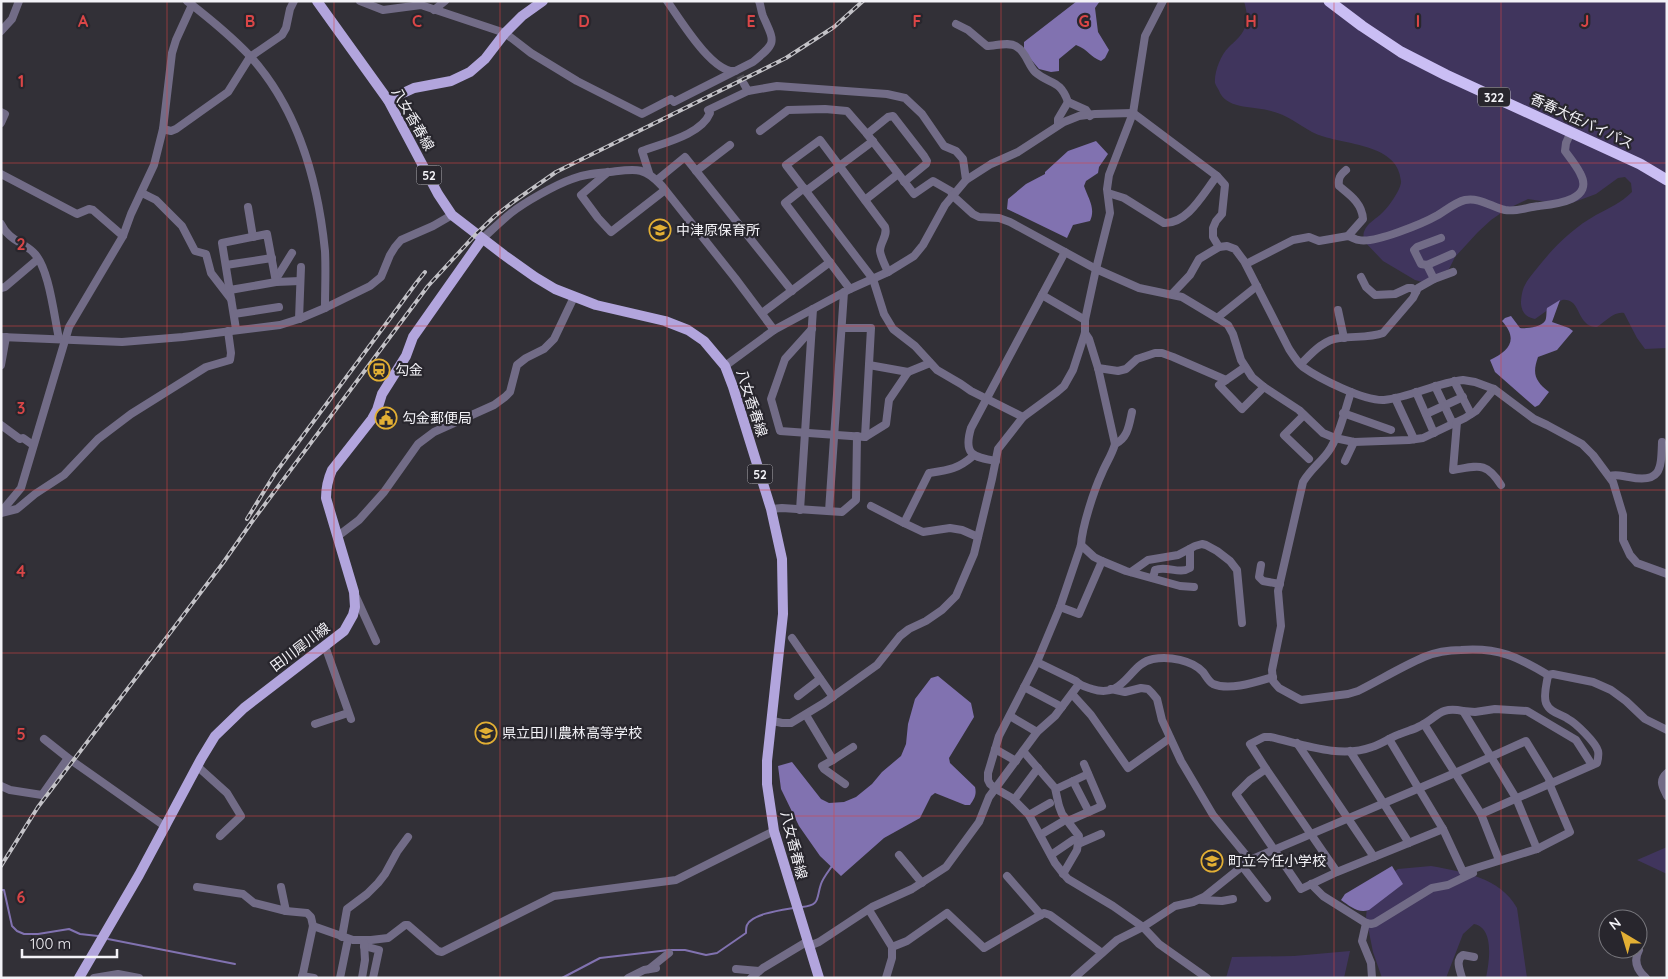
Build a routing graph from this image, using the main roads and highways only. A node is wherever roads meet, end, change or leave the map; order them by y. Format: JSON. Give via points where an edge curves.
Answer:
{"nodes":[{"id":1,"x":317,"y":1,"type":"edge"},
{"id":2,"x":544,"y":1,"type":"edge"},
{"id":3,"x":1329,"y":1,"type":"edge"},
{"id":4,"x":388,"y":100,"type":"junction"},
{"id":5,"x":1667,"y":180,"type":"edge"},
{"id":6,"x":482,"y":239,"type":"junction"},
{"id":7,"x":82,"y":977,"type":"edge"},
{"id":8,"x":819,"y":978,"type":"edge"}],
"edges":[{"from":1,"to":4,"type":"main road","name":"八女香春線","number":"52"},
{"from":2,"to":4,"type":"main road","via":[[522,16],[470,72],[451,81],[414,88]]},
{"from":3,"to":5,"type":"highway","name":"香春大任バイパス","number":"322","via":[[1401,52],[1640,164]]},
{"from":4,"to":6,"type":"main road","name":"八女香春線","number":"52","via":[[452,215]]},
{"from":6,"to":7,"type":"main road","name":"田川犀川線","via":[[413,338],[372,419],[332,470],[326,498],[354,592],[355,608],[350,622],[344,631],[215,736]]},
{"from":6,"to":8,"type":"main road","name":"八女香春線","number":"52","via":[[535,277],[574,297],[688,330],[704,341],[725,366],[771,509],[782,559],[784,594],[767,784],[774,832]]}]}
